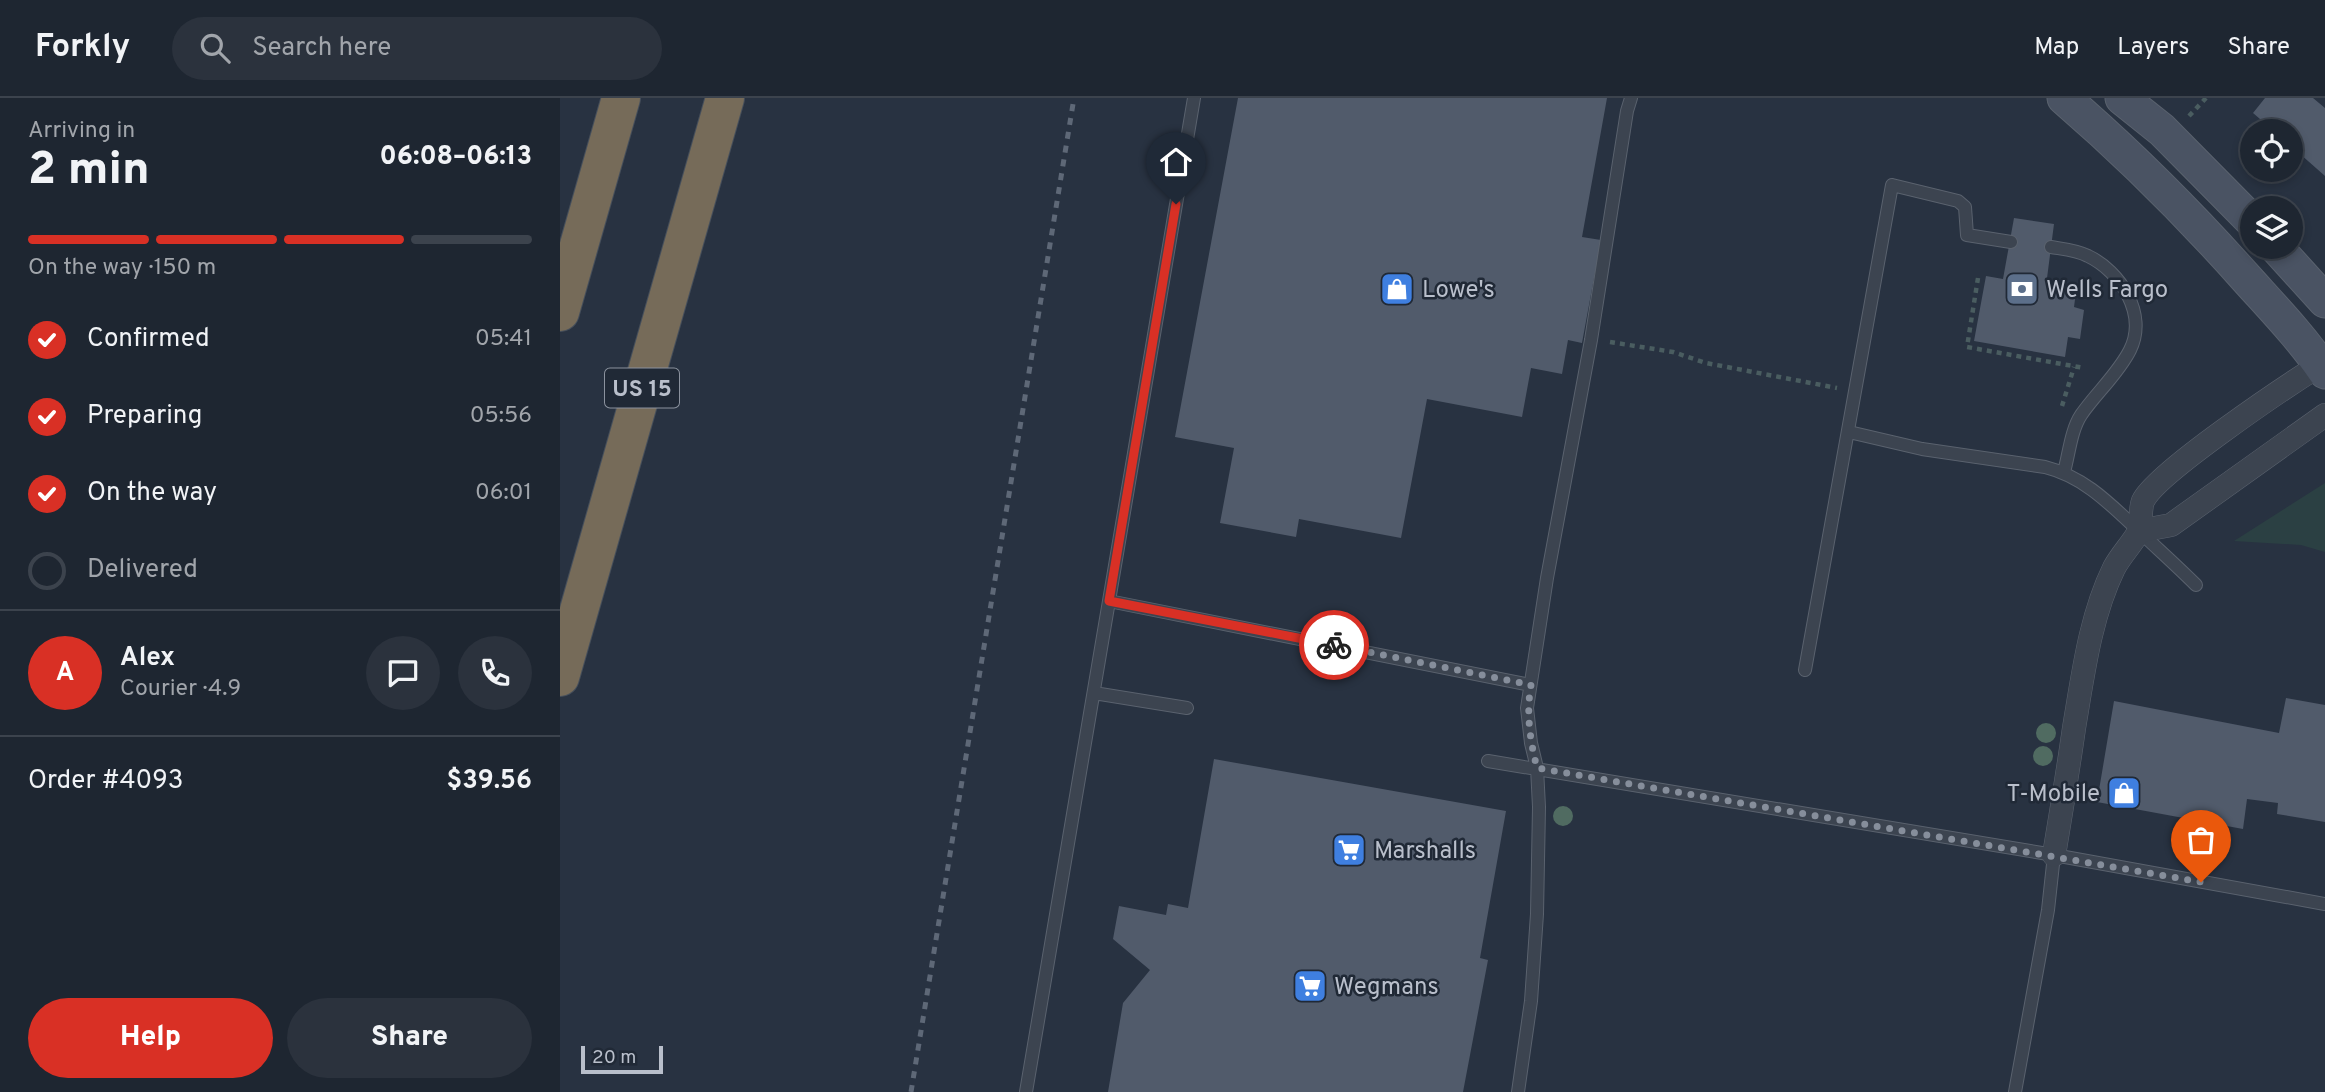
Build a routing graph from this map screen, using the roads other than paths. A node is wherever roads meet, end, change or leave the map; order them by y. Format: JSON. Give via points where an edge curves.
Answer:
{"nodes":[{"id":1,"x":621,"y":98,"type":"edge"},
{"id":2,"x":725,"y":98,"type":"edge"},
{"id":3,"x":1194,"y":98,"type":"edge"},
{"id":4,"x":1631,"y":98,"type":"edge"},
{"id":5,"x":2064,"y":98,"type":"edge"},
{"id":6,"x":2122,"y":98,"type":"edge"},
{"id":7,"x":2240,"y":209,"type":"edge"},
{"id":8,"x":2011,"y":242,"type":"dead end"},
{"id":9,"x":2051,"y":247,"type":"dead end"},
{"id":10,"x":2287,"y":259,"type":"edge"},
{"id":11,"x":2325,"y":301,"type":"edge"},
{"id":12,"x":560,"y":312,"type":"edge"},
{"id":13,"x":2324,"y":367,"type":"edge"},
{"id":14,"x":2325,"y":415,"type":"edge"},
{"id":15,"x":1849,"y":432,"type":"junction"},
{"id":16,"x":2064,"y":472,"type":"junction"},
{"id":17,"x":2139,"y":531,"type":"junction"},
{"id":18,"x":2196,"y":585,"type":"dead end"},
{"id":19,"x":1109,"y":601,"type":"junction"},
{"id":20,"x":1805,"y":670,"type":"dead end"},
{"id":21,"x":560,"y":677,"type":"edge"},
{"id":22,"x":1531,"y":685,"type":"junction"},
{"id":23,"x":1094,"y":692,"type":"junction"},
{"id":24,"x":1187,"y":708,"type":"dead end"},
{"id":25,"x":1489,"y":761,"type":"dead end"},
{"id":26,"x":1537,"y":768,"type":"junction"},
{"id":27,"x":2054,"y":855,"type":"junction"},
{"id":28,"x":2325,"y":904,"type":"edge"},
{"id":29,"x":1026,"y":1092,"type":"edge"},
{"id":30,"x":1518,"y":1092,"type":"edge"},
{"id":31,"x":2015,"y":1092,"type":"edge"}],
"edges":[{"from":1,"to":12,"type":"highway"},
{"from":2,"to":21,"type":"highway","number":"US 15"},
{"from":3,"to":19,"type":"lane"},
{"from":4,"to":22,"type":"lane"},
{"from":5,"to":13,"type":"street","via":[[2164,190]]},
{"from":6,"to":7,"type":"street","via":[[2162,130]]},
{"from":8,"to":15,"type":"lane","via":[[1967,235],[1965,207],[1958,201],[1892,185]]},
{"from":9,"to":16,"type":"lane","via":[[2088,256],[2105,267],[2132,302],[2136,324],[2131,348],[2080,417]]},
{"from":10,"to":11,"type":"street"},
{"from":13,"to":17,"type":"street","via":[[2290,384],[2162,480],[2143,501]]},
{"from":14,"to":17,"type":"street","via":[[2171,525]]},
{"from":15,"to":16,"type":"lane"},
{"from":15,"to":20,"type":"lane"},
{"from":16,"to":17,"type":"lane","via":[[2086,484]]},
{"from":17,"to":18,"type":"lane"},
{"from":17,"to":27,"type":"street","via":[[2113,570],[2089,645]]},
{"from":19,"to":22,"type":"lane"},
{"from":19,"to":23,"type":"lane"},
{"from":22,"to":26,"type":"lane","via":[[1527,708]]},
{"from":23,"to":24,"type":"lane"},
{"from":23,"to":29,"type":"lane"},
{"from":25,"to":26,"type":"lane"},
{"from":26,"to":27,"type":"lane"},
{"from":26,"to":30,"type":"lane","via":[[1537,914]]},
{"from":27,"to":28,"type":"lane"},
{"from":27,"to":31,"type":"lane"}]}
